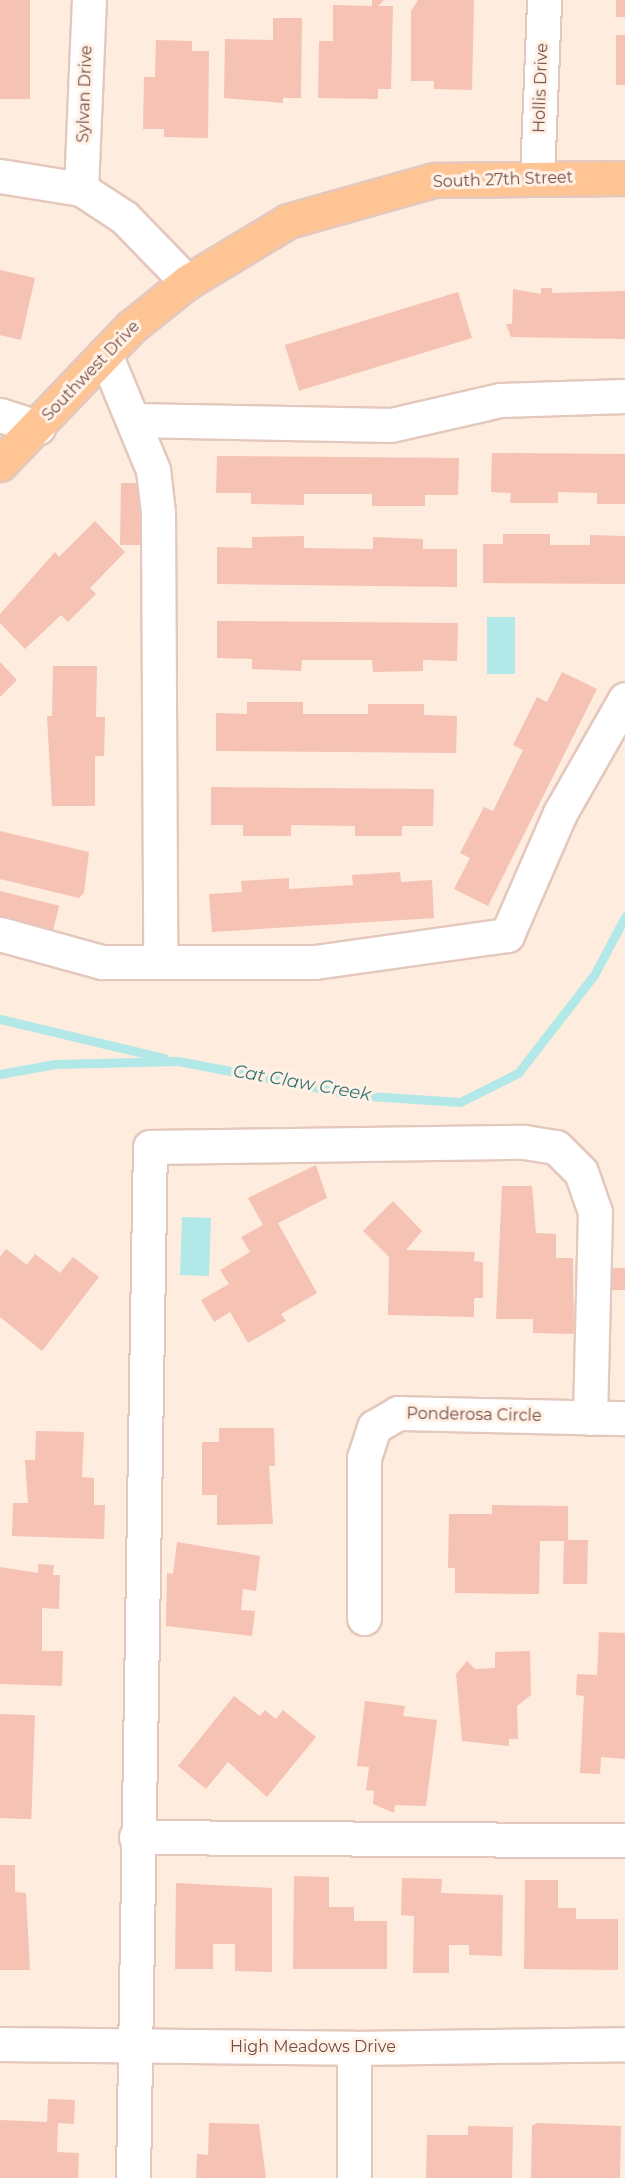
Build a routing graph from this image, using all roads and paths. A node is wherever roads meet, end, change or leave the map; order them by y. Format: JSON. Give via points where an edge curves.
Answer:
{"nodes":[{"id":1,"x":89,"y":0,"type":"edge"},
{"id":2,"x":544,"y":0,"type":"edge"},
{"id":3,"x":0,"y":176,"type":"edge"},
{"id":4,"x":537,"y":177,"type":"junction"},
{"id":5,"x":625,"y":178,"type":"edge"},
{"id":6,"x":81,"y":189,"type":"junction"},
{"id":7,"x":187,"y":282,"type":"junction"},
{"id":8,"x":105,"y":354,"type":"junction"},
{"id":9,"x":625,"y":396,"type":"edge"},
{"id":10,"x":0,"y":415,"type":"edge"},
{"id":11,"x":134,"y":420,"type":"junction"},
{"id":12,"x":38,"y":427,"type":"junction"},
{"id":13,"x":0,"y":464,"type":"edge"},
{"id":14,"x":625,"y":699,"type":"edge"},
{"id":15,"x":0,"y":934,"type":"edge"},
{"id":16,"x":160,"y":961,"type":"junction"},
{"id":17,"x":590,"y":1418,"type":"junction"},
{"id":18,"x":625,"y":1418,"type":"edge"},
{"id":19,"x":364,"y":1618,"type":"dead end"},
{"id":20,"x":136,"y":1837,"type":"junction"},
{"id":21,"x":625,"y":1840,"type":"edge"},
{"id":22,"x":0,"y":2044,"type":"edge"},
{"id":23,"x":625,"y":2044,"type":"edge"},
{"id":24,"x":134,"y":2045,"type":"junction"},
{"id":25,"x":354,"y":2048,"type":"junction"},
{"id":26,"x":133,"y":2178,"type":"edge"},
{"id":27,"x":354,"y":2178,"type":"edge"}],
"edges":[{"from":1,"to":6,"type":"street","name":"Sylvan Drive"},
{"from":2,"to":4,"type":"street","name":"Hollis Drive"},
{"from":3,"to":6,"type":"street"},
{"from":4,"to":5,"type":"main road","name":"South 27th Street"},
{"from":4,"to":7,"type":"main road","name":"South 27th Street","via":[[434,180],[361,197],[288,221]]},
{"from":6,"to":7,"type":"street","via":[[124,217]]},
{"from":7,"to":8,"type":"main road","name":"Southwest Drive"},
{"from":8,"to":11,"type":"street"},
{"from":8,"to":12,"type":"main road","name":"Southwest Drive"},
{"from":9,"to":11,"type":"street","via":[[500,400],[391,424]]},
{"from":10,"to":12,"type":"street"},
{"from":11,"to":16,"type":"street","via":[[153,470],[158,512]]},
{"from":12,"to":13,"type":"main road","name":"Southwest Drive"},
{"from":14,"to":16,"type":"street","via":[[560,813],[507,935],[315,962]]},
{"from":15,"to":16,"type":"street","via":[[102,962]]},
{"from":17,"to":18,"type":"street","name":"Ponderosa Circle"},
{"from":17,"to":19,"type":"street","name":"Ponderosa Circle","via":[[398,1413],[374,1427],[364,1458]]},
{"from":17,"to":20,"type":"street","via":[[595,1212],[581,1172],[556,1147],[524,1142],[150,1147]]},
{"from":20,"to":21,"type":"street"},
{"from":20,"to":24,"type":"street"},
{"from":22,"to":24,"type":"street","name":"High Meadows Drive"},
{"from":23,"to":25,"type":"street","name":"High Meadows Drive"},
{"from":24,"to":25,"type":"street","name":"High Meadows Drive"},
{"from":24,"to":26,"type":"street"},
{"from":25,"to":27,"type":"street"}]}
